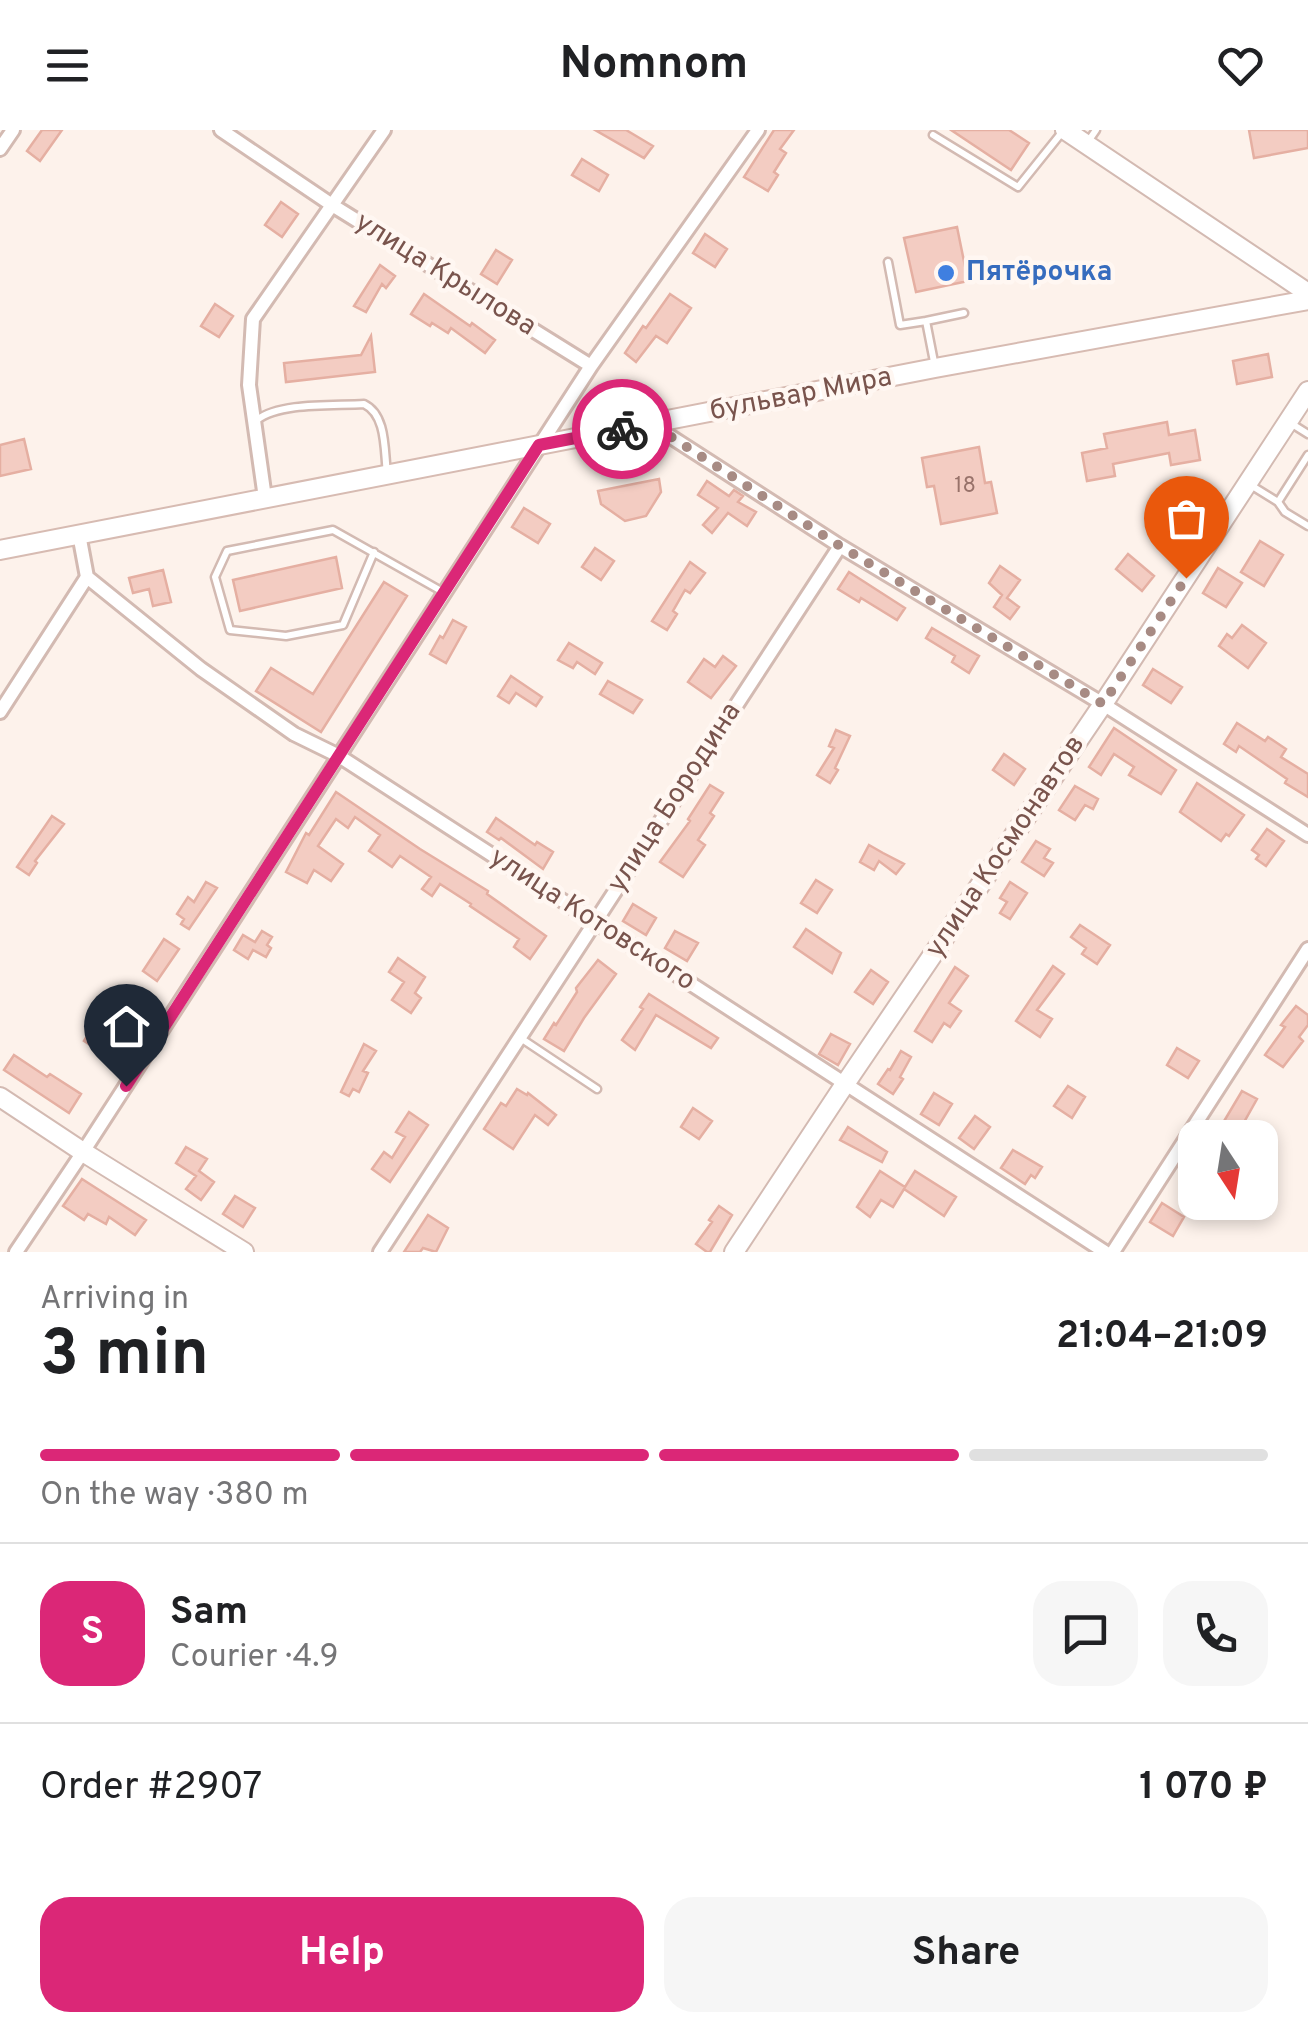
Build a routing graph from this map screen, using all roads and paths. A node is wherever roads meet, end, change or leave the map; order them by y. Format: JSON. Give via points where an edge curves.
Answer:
{"nodes":[{"id":1,"x":12,"y":130,"type":"edge"},
{"id":2,"x":222,"y":130,"type":"edge"},
{"id":3,"x":384,"y":130,"type":"edge"},
{"id":4,"x":758,"y":130,"type":"edge"},
{"id":5,"x":1064,"y":130,"type":"edge"},
{"id":6,"x":933,"y":135,"type":"dead end"},
{"id":7,"x":1091,"y":137,"type":"edge"},
{"id":8,"x":1,"y":147,"type":"edge"},
{"id":9,"x":332,"y":205,"type":"junction"},
{"id":10,"x":888,"y":262,"type":"dead end"},
{"id":11,"x":1308,"y":296,"type":"edge"},
{"id":12,"x":964,"y":313,"type":"dead end"},
{"id":13,"x":926,"y":320,"type":"junction"},
{"id":14,"x":590,"y":366,"type":"junction"},
{"id":15,"x":935,"y":368,"type":"junction"},
{"id":16,"x":1308,"y":391,"type":"edge"},
{"id":17,"x":1288,"y":421,"type":"junction"},
{"id":18,"x":254,"y":423,"type":"junction"},
{"id":19,"x":651,"y":424,"type":"junction"},
{"id":20,"x":1308,"y":434,"type":"edge"},
{"id":21,"x":539,"y":445,"type":"junction"},
{"id":22,"x":1308,"y":455,"type":"edge"},
{"id":23,"x":387,"y":474,"type":"junction"},
{"id":24,"x":1248,"y":483,"type":"junction"},
{"id":25,"x":265,"y":498,"type":"junction"},
{"id":26,"x":1278,"y":502,"type":"junction"},
{"id":27,"x":1308,"y":526,"type":"edge"},
{"id":28,"x":78,"y":534,"type":"junction"},
{"id":29,"x":840,"y":546,"type":"junction"},
{"id":30,"x":0,"y":550,"type":"edge"},
{"id":31,"x":374,"y":552,"type":"junction"},
{"id":32,"x":87,"y":577,"type":"junction"},
{"id":33,"x":444,"y":592,"type":"junction"},
{"id":34,"x":1103,"y":704,"type":"junction"},
{"id":35,"x":0,"y":712,"type":"edge"},
{"id":36,"x":338,"y":756,"type":"junction"},
{"id":37,"x":1308,"y":835,"type":"edge"},
{"id":38,"x":594,"y":921,"type":"junction"},
{"id":39,"x":1308,"y":949,"type":"edge"},
{"id":40,"x":519,"y":1037,"type":"junction"},
{"id":41,"x":845,"y":1084,"type":"junction"},
{"id":42,"x":597,"y":1089,"type":"dead end"},
{"id":43,"x":0,"y":1096,"type":"edge"},
{"id":44,"x":83,"y":1152,"type":"junction"},
{"id":45,"x":16,"y":1252,"type":"edge"},
{"id":46,"x":244,"y":1252,"type":"edge"},
{"id":47,"x":380,"y":1252,"type":"edge"},
{"id":48,"x":734,"y":1252,"type":"edge"},
{"id":49,"x":1104,"y":1252,"type":"edge"},
{"id":50,"x":1113,"y":1252,"type":"edge"}],
"edges":[{"from":1,"to":8,"type":"street"},
{"from":2,"to":9,"type":"street","name":"улица Крылова"},
{"from":3,"to":9,"type":"street"},
{"from":4,"to":14,"type":"street"},
{"from":5,"to":6,"type":"lane","via":[[1018,187]]},
{"from":5,"to":7,"type":"street"},
{"from":7,"to":11,"type":"street"},
{"from":9,"to":14,"type":"street","name":"улица Крылова"},
{"from":9,"to":18,"type":"street","via":[[253,319],[248,385]]},
{"from":10,"to":13,"type":"lane","via":[[900,324]]},
{"from":11,"to":15,"type":"street","name":"бульвар Мира"},
{"from":12,"to":13,"type":"lane"},
{"from":13,"to":15,"type":"lane"},
{"from":14,"to":21,"type":"street"},
{"from":15,"to":19,"type":"street","name":"бульвар Мира"},
{"from":16,"to":17,"type":"street","name":"улица Космонавтов"},
{"from":17,"to":20,"type":"lane"},
{"from":17,"to":24,"type":"street","name":"улица Космонавтов"},
{"from":18,"to":23,"type":"lane","via":[[280,410],[364,404],[380,421]]},
{"from":18,"to":25,"type":"street"},
{"from":19,"to":21,"type":"street","name":"бульвар Мира"},
{"from":19,"to":29,"type":"street"},
{"from":21,"to":23,"type":"street","name":"бульвар Мира"},
{"from":21,"to":33,"type":"street"},
{"from":22,"to":26,"type":"lane"},
{"from":23,"to":25,"type":"street","name":"бульвар Мира"},
{"from":24,"to":26,"type":"lane"},
{"from":24,"to":34,"type":"street","name":"улица Космонавтов"},
{"from":25,"to":28,"type":"street","name":"бульвар Мира"},
{"from":26,"to":27,"type":"lane"},
{"from":28,"to":30,"type":"street","name":"бульвар Мира"},
{"from":28,"to":32,"type":"street"},
{"from":29,"to":34,"type":"street"},
{"from":29,"to":38,"type":"street","name":"улица Бородина"},
{"from":31,"to":31,"type":"lane","via":[[334,530],[227,552],[215,576],[230,630],[286,636],[342,625]]},
{"from":31,"to":33,"type":"lane"},
{"from":32,"to":35,"type":"street"},
{"from":32,"to":36,"type":"street","name":"улица Котовского","via":[[201,669],[294,734]]},
{"from":33,"to":36,"type":"street"},
{"from":34,"to":37,"type":"street"},
{"from":34,"to":41,"type":"street","name":"улица Космонавтов"},
{"from":36,"to":38,"type":"street","name":"улица Котовского"},
{"from":36,"to":44,"type":"street"},
{"from":38,"to":40,"type":"street","name":"улица Бородина"},
{"from":38,"to":41,"type":"street","name":"улица Котовского"},
{"from":39,"to":50,"type":"street"},
{"from":40,"to":42,"type":"lane"},
{"from":40,"to":47,"type":"street","name":"улица Бородина"},
{"from":41,"to":48,"type":"street","name":"улица Космонавтов"},
{"from":41,"to":49,"type":"street","name":"улица Котовского"},
{"from":43,"to":44,"type":"street"},
{"from":44,"to":45,"type":"street"},
{"from":44,"to":46,"type":"street"}]}
